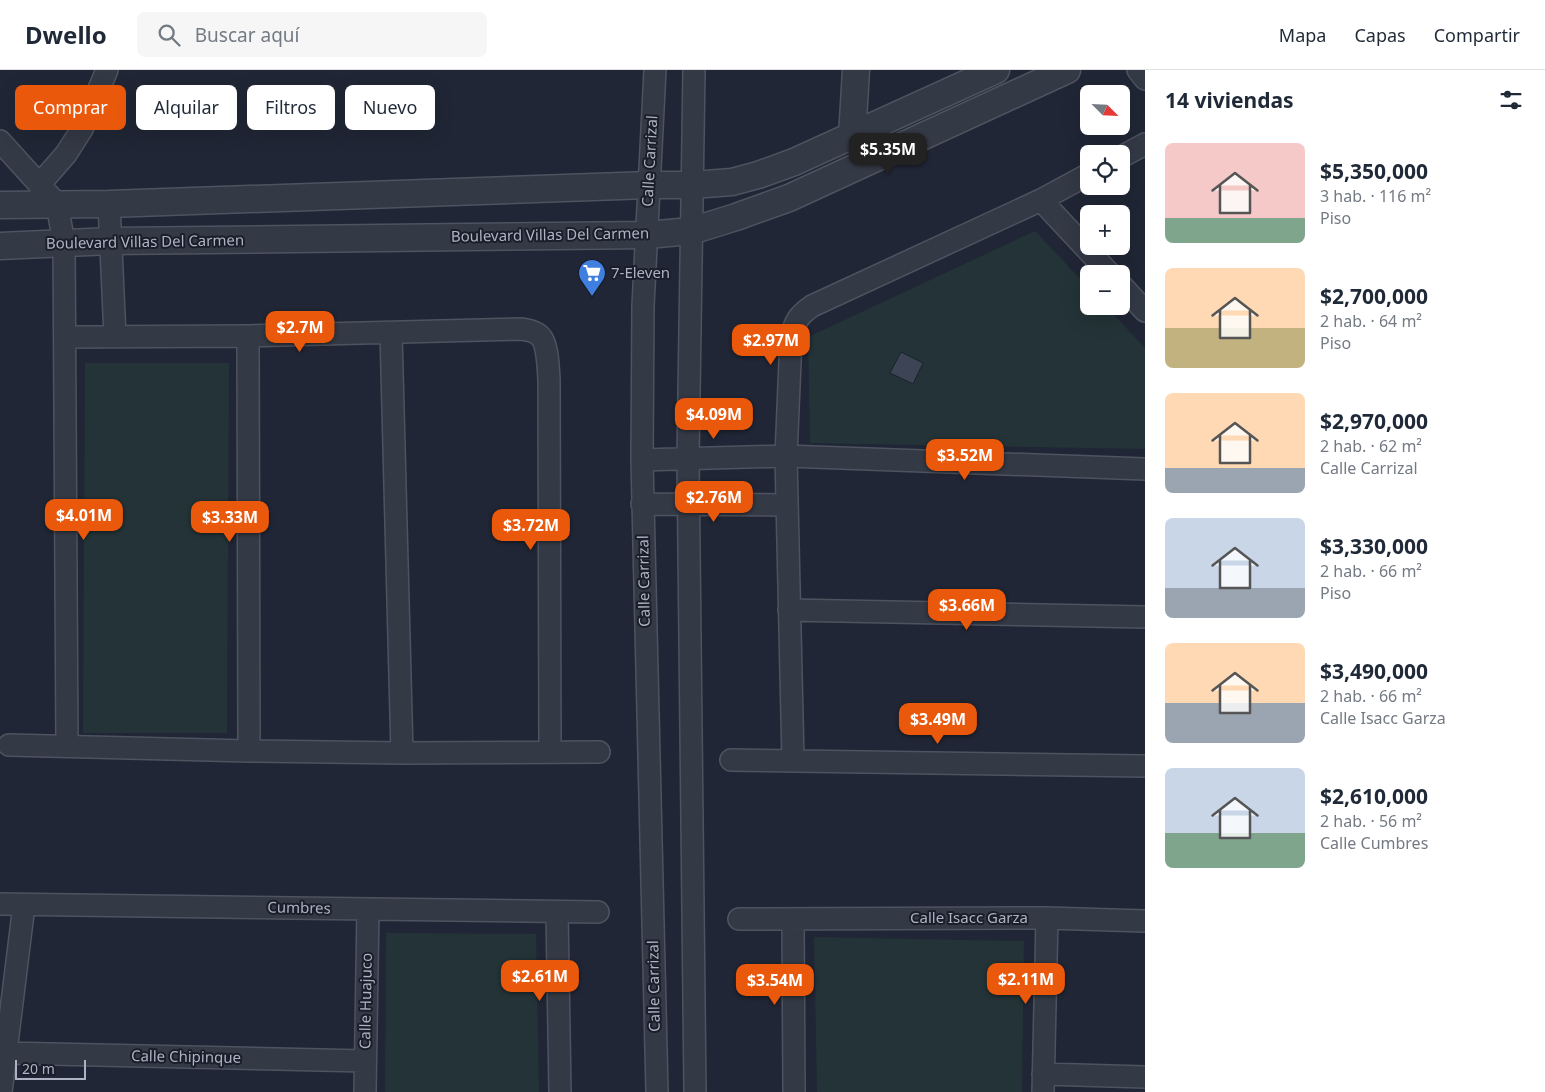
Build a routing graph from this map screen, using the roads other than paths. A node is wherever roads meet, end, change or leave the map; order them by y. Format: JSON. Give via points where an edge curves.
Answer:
{"nodes":[{"id":1,"x":107,"y":70,"type":"edge"},
{"id":2,"x":655,"y":70,"type":"edge"},
{"id":3,"x":694,"y":70,"type":"edge"},
{"id":4,"x":856,"y":70,"type":"edge"},
{"id":5,"x":996,"y":70,"type":"edge"},
{"id":6,"x":1067,"y":70,"type":"edge"},
{"id":7,"x":1138,"y":70,"type":"edge"},
{"id":8,"x":1145,"y":80,"type":"edge"},
{"id":9,"x":852,"y":137,"type":"junction"},
{"id":10,"x":0,"y":141,"type":"edge"},
{"id":11,"x":1145,"y":144,"type":"edge"},
{"id":12,"x":1130,"y":152,"type":"edge"},
{"id":13,"x":1080,"y":179,"type":"edge"},
{"id":14,"x":39,"y":185,"type":"junction"},
{"id":15,"x":649,"y":185,"type":"junction"},
{"id":16,"x":692,"y":185,"type":"junction"},
{"id":17,"x":1042,"y":200,"type":"junction"},
{"id":18,"x":1,"y":204,"type":"edge"},
{"id":19,"x":57,"y":204,"type":"junction"},
{"id":20,"x":109,"y":204,"type":"junction"},
{"id":21,"x":691,"y":231,"type":"junction"},
{"id":22,"x":647,"y":235,"type":"junction"},
{"id":23,"x":111,"y":241,"type":"junction"},
{"id":24,"x":64,"y":243,"type":"junction"},
{"id":25,"x":0,"y":246,"type":"edge"},
{"id":26,"x":1102,"y":265,"type":"edge"},
{"id":27,"x":1130,"y":295,"type":"edge"},
{"id":28,"x":1145,"y":311,"type":"edge"},
{"id":29,"x":391,"y":333,"type":"junction"},
{"id":30,"x":248,"y":336,"type":"junction"},
{"id":31,"x":65,"y":337,"type":"junction"},
{"id":32,"x":115,"y":337,"type":"junction"},
{"id":33,"x":786,"y":456,"type":"junction"},
{"id":34,"x":688,"y":458,"type":"junction"},
{"id":35,"x":642,"y":460,"type":"junction"},
{"id":36,"x":1145,"y":469,"type":"edge"},
{"id":37,"x":642,"y":504,"type":"junction"},
{"id":38,"x":689,"y":505,"type":"junction"},
{"id":39,"x":786,"y":506,"type":"junction"},
{"id":40,"x":789,"y":610,"type":"junction"},
{"id":41,"x":1145,"y":617,"type":"edge"},
{"id":42,"x":9,"y":744,"type":"dead end"},
{"id":43,"x":67,"y":745,"type":"junction"},
{"id":44,"x":249,"y":751,"type":"junction"},
{"id":45,"x":550,"y":752,"type":"junction"},
{"id":46,"x":599,"y":752,"type":"dead end"},
{"id":47,"x":402,"y":753,"type":"junction"},
{"id":48,"x":731,"y":760,"type":"dead end"},
{"id":49,"x":793,"y":761,"type":"junction"},
{"id":50,"x":1145,"y":766,"type":"edge"},
{"id":51,"x":0,"y":904,"type":"edge"},
{"id":52,"x":24,"y":905,"type":"junction"},
{"id":53,"x":368,"y":909,"type":"junction"},
{"id":54,"x":557,"y":912,"type":"junction"},
{"id":55,"x":598,"y":912,"type":"dead end"},
{"id":56,"x":1047,"y":918,"type":"junction"},
{"id":57,"x":739,"y":919,"type":"dead end"},
{"id":58,"x":794,"y":920,"type":"junction"},
{"id":59,"x":1145,"y":921,"type":"edge"},
{"id":60,"x":6,"y":1053,"type":"junction"},
{"id":61,"x":365,"y":1061,"type":"junction"},
{"id":62,"x":1145,"y":1076,"type":"edge"},
{"id":63,"x":1043,"y":1083,"type":"edge"},
{"id":64,"x":1,"y":1092,"type":"edge"},
{"id":65,"x":365,"y":1092,"type":"edge"},
{"id":66,"x":560,"y":1092,"type":"edge"},
{"id":67,"x":657,"y":1092,"type":"edge"},
{"id":68,"x":695,"y":1092,"type":"edge"},
{"id":69,"x":794,"y":1092,"type":"edge"}],
"edges":[{"from":1,"to":14,"type":"street","via":[[82,129],[66,154]]},
{"from":2,"to":15,"type":"street","name":"Calle Carrizal"},
{"from":3,"to":16,"type":"street"},
{"from":4,"to":9,"type":"street"},
{"from":5,"to":9,"type":"street"},
{"from":6,"to":21,"type":"street","name":"Boulevard Villas Del Carmen","via":[[789,198]]},
{"from":7,"to":8,"type":"street"},
{"from":9,"to":16,"type":"street","via":[[758,176]]},
{"from":10,"to":14,"type":"street"},
{"from":11,"to":12,"type":"street"},
{"from":13,"to":17,"type":"street"},
{"from":14,"to":19,"type":"street"},
{"from":15,"to":16,"type":"street"},
{"from":15,"to":20,"type":"street"},
{"from":15,"to":22,"type":"street","name":"Calle Carrizal"},
{"from":16,"to":21,"type":"street"},
{"from":17,"to":26,"type":"street"},
{"from":17,"to":33,"type":"street","via":[[800,314],[791,338]]},
{"from":18,"to":19,"type":"street"},
{"from":19,"to":20,"type":"street"},
{"from":19,"to":24,"type":"street"},
{"from":20,"to":23,"type":"street"},
{"from":21,"to":22,"type":"street","name":"Boulevard Villas Del Carmen"},
{"from":21,"to":34,"type":"street"},
{"from":22,"to":23,"type":"street","name":"Boulevard Villas Del Carmen"},
{"from":22,"to":35,"type":"street","name":"Calle Carrizal"},
{"from":23,"to":24,"type":"street","name":"Boulevard Villas Del Carmen"},
{"from":23,"to":32,"type":"street"},
{"from":24,"to":25,"type":"street","name":"Boulevard Villas Del Carmen"},
{"from":24,"to":31,"type":"street"},
{"from":27,"to":28,"type":"street"},
{"from":29,"to":30,"type":"street"},
{"from":29,"to":45,"type":"street","via":[[521,329],[540,336],[546,349],[549,379]]},
{"from":29,"to":47,"type":"street"},
{"from":30,"to":32,"type":"street"},
{"from":30,"to":44,"type":"street"},
{"from":31,"to":32,"type":"street"},
{"from":31,"to":43,"type":"street"},
{"from":33,"to":34,"type":"street"},
{"from":33,"to":36,"type":"street"},
{"from":33,"to":39,"type":"street"},
{"from":34,"to":35,"type":"street"},
{"from":34,"to":38,"type":"street"},
{"from":35,"to":37,"type":"street","name":"Calle Carrizal"},
{"from":37,"to":38,"type":"street"},
{"from":37,"to":67,"type":"street","name":"Calle Carrizal"},
{"from":38,"to":39,"type":"street"},
{"from":38,"to":68,"type":"street"},
{"from":39,"to":40,"type":"street"},
{"from":40,"to":41,"type":"street"},
{"from":40,"to":49,"type":"street"},
{"from":42,"to":43,"type":"street"},
{"from":43,"to":44,"type":"street"},
{"from":44,"to":47,"type":"street"},
{"from":45,"to":46,"type":"street"},
{"from":45,"to":47,"type":"street"},
{"from":48,"to":49,"type":"street"},
{"from":49,"to":50,"type":"street"},
{"from":51,"to":52,"type":"street","name":"Cumbres"},
{"from":52,"to":53,"type":"street","name":"Cumbres"},
{"from":52,"to":60,"type":"street"},
{"from":53,"to":54,"type":"street","name":"Cumbres"},
{"from":53,"to":61,"type":"street","name":"Calle Huajuco"},
{"from":54,"to":55,"type":"street","name":"Cumbres"},
{"from":54,"to":66,"type":"street"},
{"from":56,"to":58,"type":"street","name":"Calle Isacc Garza"},
{"from":56,"to":59,"type":"street","name":"Calle Isacc Garza"},
{"from":56,"to":63,"type":"street"},
{"from":57,"to":58,"type":"street","name":"Calle Isacc Garza"},
{"from":58,"to":69,"type":"street"},
{"from":60,"to":61,"type":"street","name":"Calle Chipinque"},
{"from":60,"to":64,"type":"street"},
{"from":61,"to":65,"type":"street","name":"Calle Huajuco"},
{"from":62,"to":63,"type":"street"}]}
